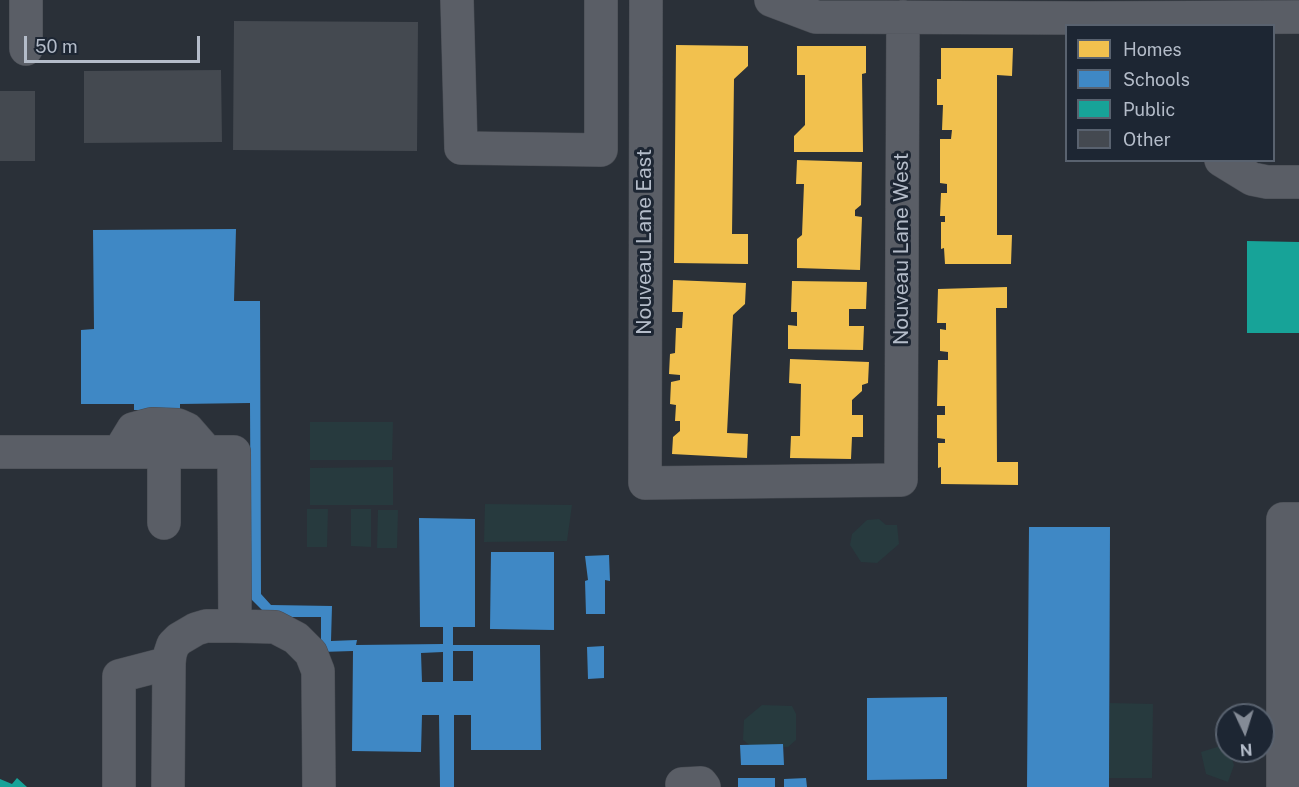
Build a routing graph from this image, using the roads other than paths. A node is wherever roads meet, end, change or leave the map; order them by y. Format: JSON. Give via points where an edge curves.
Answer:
{"nodes":[{"id":1,"x":26,"y":0,"type":"edge"},
{"id":2,"x":457,"y":0,"type":"edge"},
{"id":3,"x":601,"y":0,"type":"edge"},
{"id":4,"x":646,"y":0,"type":"edge"},
{"id":5,"x":771,"y":0,"type":"edge"},
{"id":6,"x":817,"y":8,"type":"edge"},
{"id":7,"x":1299,"y":16,"type":"edge"},
{"id":8,"x":903,"y":18,"type":"junction"},
{"id":9,"x":1205,"y":21,"type":"edge"},
{"id":10,"x":26,"y":49,"type":"dead end"},
{"id":11,"x":1224,"y":162,"type":"edge"},
{"id":12,"x":1299,"y":182,"type":"edge"},
{"id":13,"x":0,"y":452,"type":"edge"},
{"id":14,"x":119,"y":452,"type":"junction"},
{"id":15,"x":164,"y":452,"type":"junction"},
{"id":16,"x":207,"y":452,"type":"junction"},
{"id":17,"x":901,"y":480,"type":"joint"},
{"id":18,"x":1299,"y":519,"type":"edge"},
{"id":19,"x":164,"y":523,"type":"dead end"},
{"id":20,"x":235,"y":626,"type":"junction"},
{"id":21,"x":168,"y":663,"type":"junction"},
{"id":22,"x":119,"y":787,"type":"edge"},
{"id":23,"x":168,"y":787,"type":"edge"},
{"id":24,"x":318,"y":787,"type":"edge"},
{"id":25,"x":1283,"y":787,"type":"edge"}],
"edges":[{"from":1,"to":10,"type":"street"},
{"from":2,"to":3,"type":"street","via":[[461,148],[601,150]]},
{"from":4,"to":17,"type":"street","name":"Nouveau Lane East","via":[[645,483]]},
{"from":5,"to":6,"type":"street"},
{"from":6,"to":8,"type":"street"},
{"from":7,"to":9,"type":"street"},
{"from":8,"to":9,"type":"street"},
{"from":8,"to":17,"type":"street","name":"Nouveau Lane West"},
{"from":11,"to":12,"type":"street","via":[[1252,179]]},
{"from":13,"to":14,"type":"street"},
{"from":14,"to":15,"type":"street"},
{"from":14,"to":16,"type":"street","via":[[133,429],[152,424],[187,429]]},
{"from":15,"to":16,"type":"street"},
{"from":15,"to":19,"type":"street"},
{"from":16,"to":20,"type":"street","via":[[234,452]]},
{"from":18,"to":25,"type":"street","via":[[1283,519]]},
{"from":20,"to":21,"type":"street","via":[[206,626],[188,633],[173,645]]},
{"from":20,"to":24,"type":"street","via":[[275,627],[296,638],[311,653],[318,671]]},
{"from":21,"to":22,"type":"street","via":[[119,676]]},
{"from":21,"to":23,"type":"street"}]}
